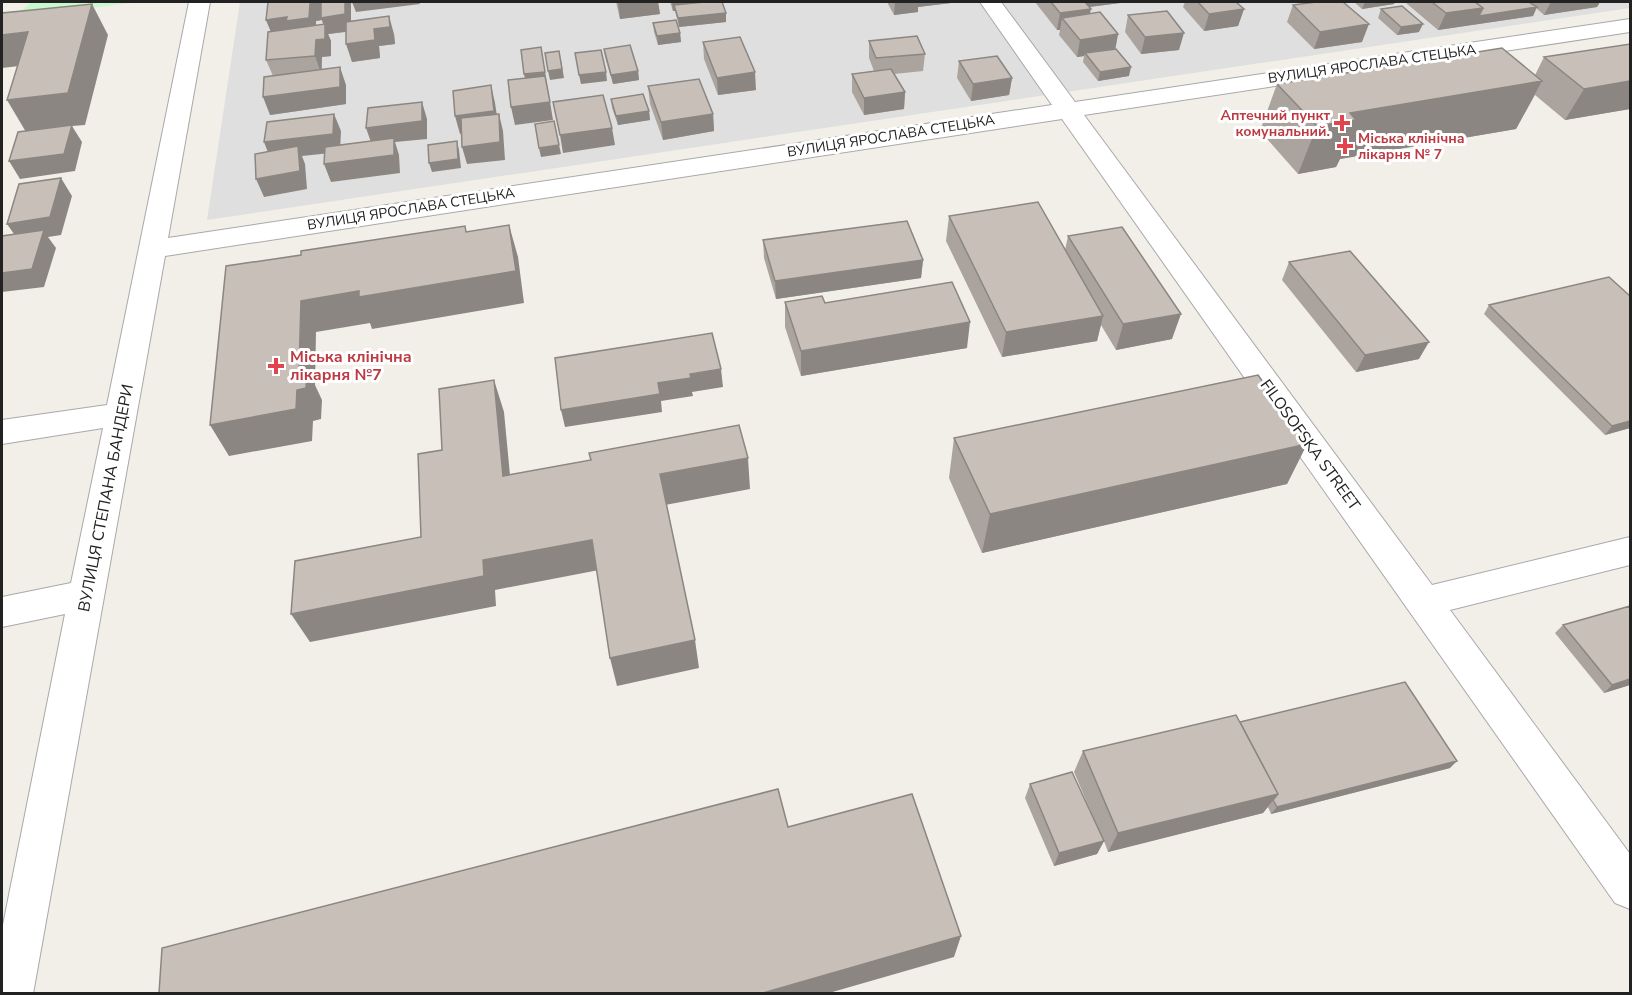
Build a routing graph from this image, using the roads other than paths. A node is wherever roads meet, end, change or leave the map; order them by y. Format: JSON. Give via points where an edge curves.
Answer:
{"nodes":[{"id":1,"x":199,"y":2,"type":"edge"},
{"id":2,"x":990,"y":2,"type":"edge"},
{"id":3,"x":1630,"y":25,"type":"edge"},
{"id":4,"x":1068,"y":109,"type":"junction"},
{"id":5,"x":152,"y":249,"type":"junction"},
{"id":6,"x":122,"y":414,"type":"junction"},
{"id":7,"x":2,"y":432,"type":"edge"},
{"id":8,"x":1630,"y":551,"type":"edge"},
{"id":9,"x":87,"y":595,"type":"junction"},
{"id":10,"x":1423,"y":602,"type":"junction"},
{"id":11,"x":2,"y":612,"type":"edge"},
{"id":12,"x":1630,"y":888,"type":"edge"},
{"id":13,"x":9,"y":977,"type":"edge"}],
"edges":[{"from":1,"to":5,"type":"street","name":"ВУЛИЦЯ СТЕПАНА БАНДЕРИ"},
{"from":2,"to":4,"type":"street","name":"FILOSOFSKA STREET"},
{"from":3,"to":4,"type":"street","name":"ВУЛИЦЯ ЯРОСЛАВА СТЕЦЬКА"},
{"from":4,"to":5,"type":"street","name":"ВУЛИЦЯ ЯРОСЛАВА СТЕЦЬКА"},
{"from":4,"to":10,"type":"street","name":"FILOSOFSKA STREET"},
{"from":5,"to":6,"type":"street","name":"ВУЛИЦЯ СТЕПАНА БАНДЕРИ"},
{"from":6,"to":7,"type":"street"},
{"from":6,"to":9,"type":"street","name":"ВУЛИЦЯ СТЕПАНА БАНДЕРИ"},
{"from":8,"to":10,"type":"street"},
{"from":9,"to":11,"type":"street"},
{"from":9,"to":13,"type":"street","name":"ВУЛИЦЯ СТЕПАНА БАНДЕРИ"},
{"from":10,"to":12,"type":"street","name":"FILOSOFSKA STREET"}]}
